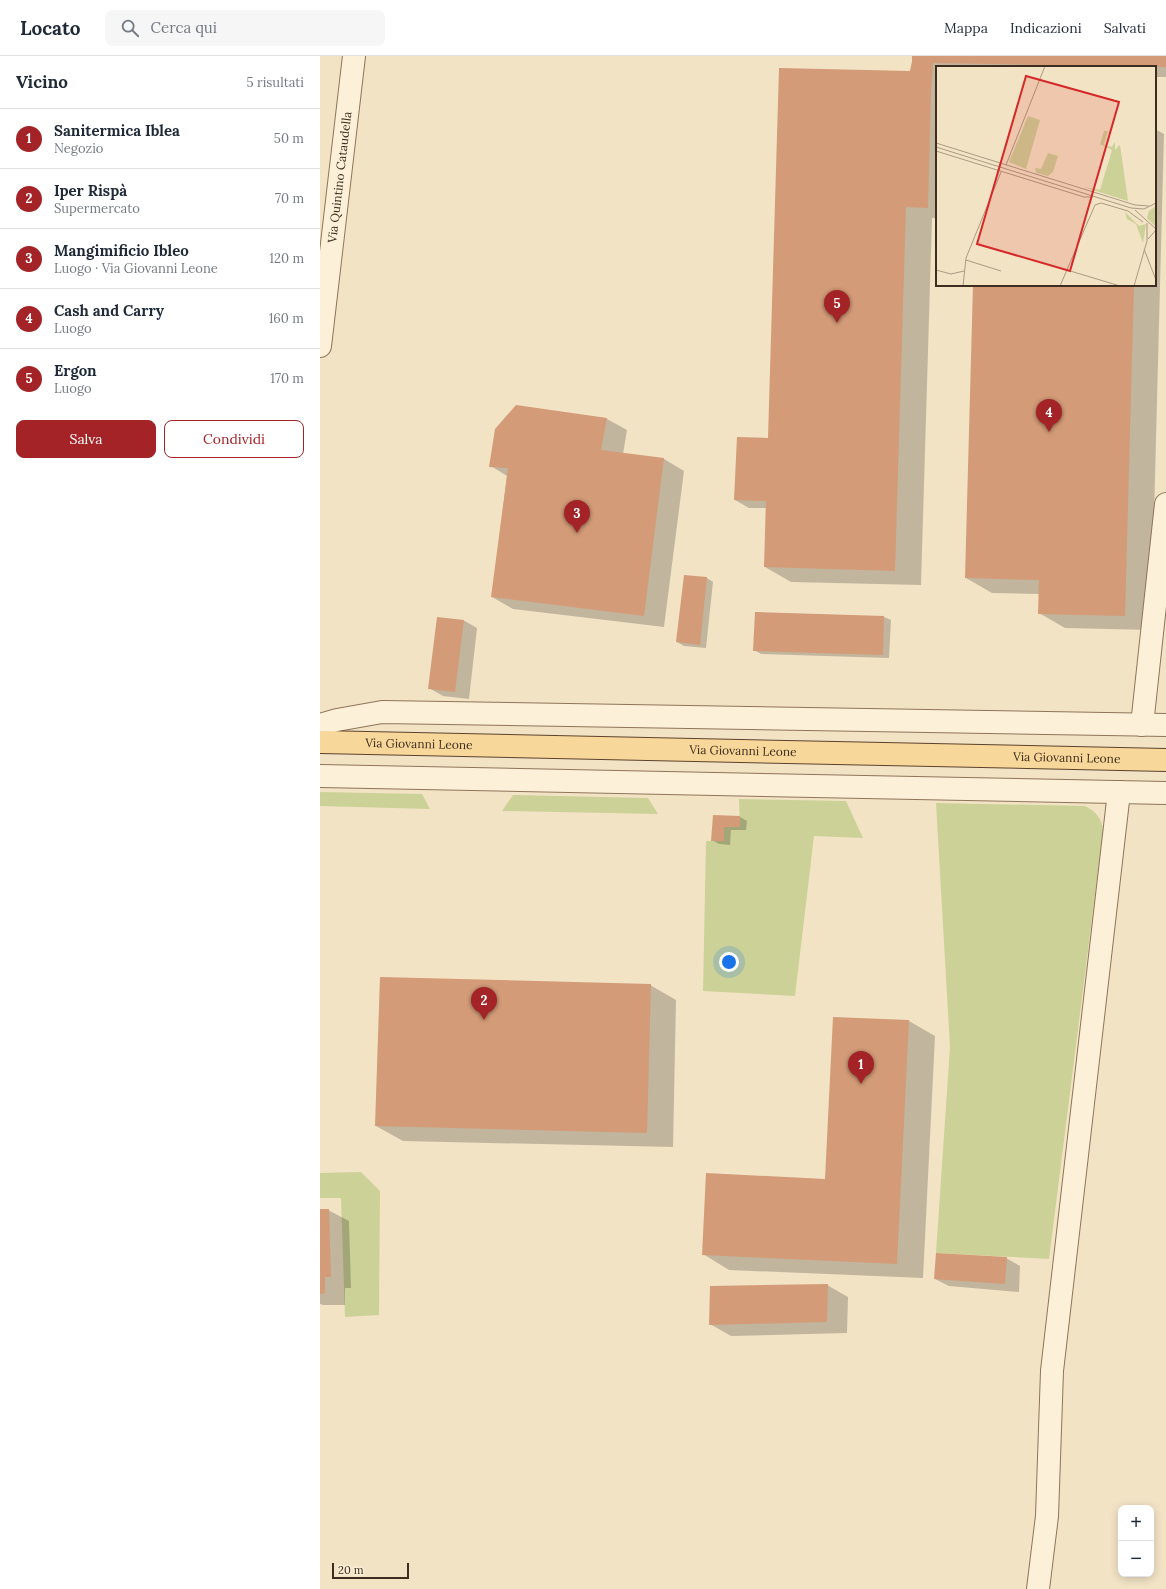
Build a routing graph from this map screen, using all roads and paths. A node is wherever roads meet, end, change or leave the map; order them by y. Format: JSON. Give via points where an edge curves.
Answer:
{"nodes":[{"id":1,"x":354,"y":56,"type":"edge"},
{"id":2,"x":320,"y":346,"type":"edge"},
{"id":3,"x":1166,"y":504,"type":"edge"},
{"id":4,"x":320,"y":725,"type":"edge"},
{"id":5,"x":1142,"y":725,"type":"junction"},
{"id":6,"x":1166,"y":726,"type":"edge"},
{"id":7,"x":320,"y":742,"type":"edge"},
{"id":8,"x":1166,"y":760,"type":"edge"},
{"id":9,"x":320,"y":776,"type":"edge"},
{"id":10,"x":1119,"y":792,"type":"junction"},
{"id":11,"x":1166,"y":793,"type":"edge"},
{"id":12,"x":1038,"y":1589,"type":"edge"}],
"edges":[{"from":1,"to":2,"type":"street","name":"Via Quintino Cataudella"},
{"from":3,"to":5,"type":"street"},
{"from":4,"to":5,"type":"street","via":[[382,712]]},
{"from":5,"to":6,"type":"street"},
{"from":7,"to":8,"type":"main road","name":"Via Giovanni Leone"},
{"from":9,"to":10,"type":"street"},
{"from":10,"to":11,"type":"street"},
{"from":10,"to":12,"type":"street","via":[[1052,1371],[1047,1516]]}]}
